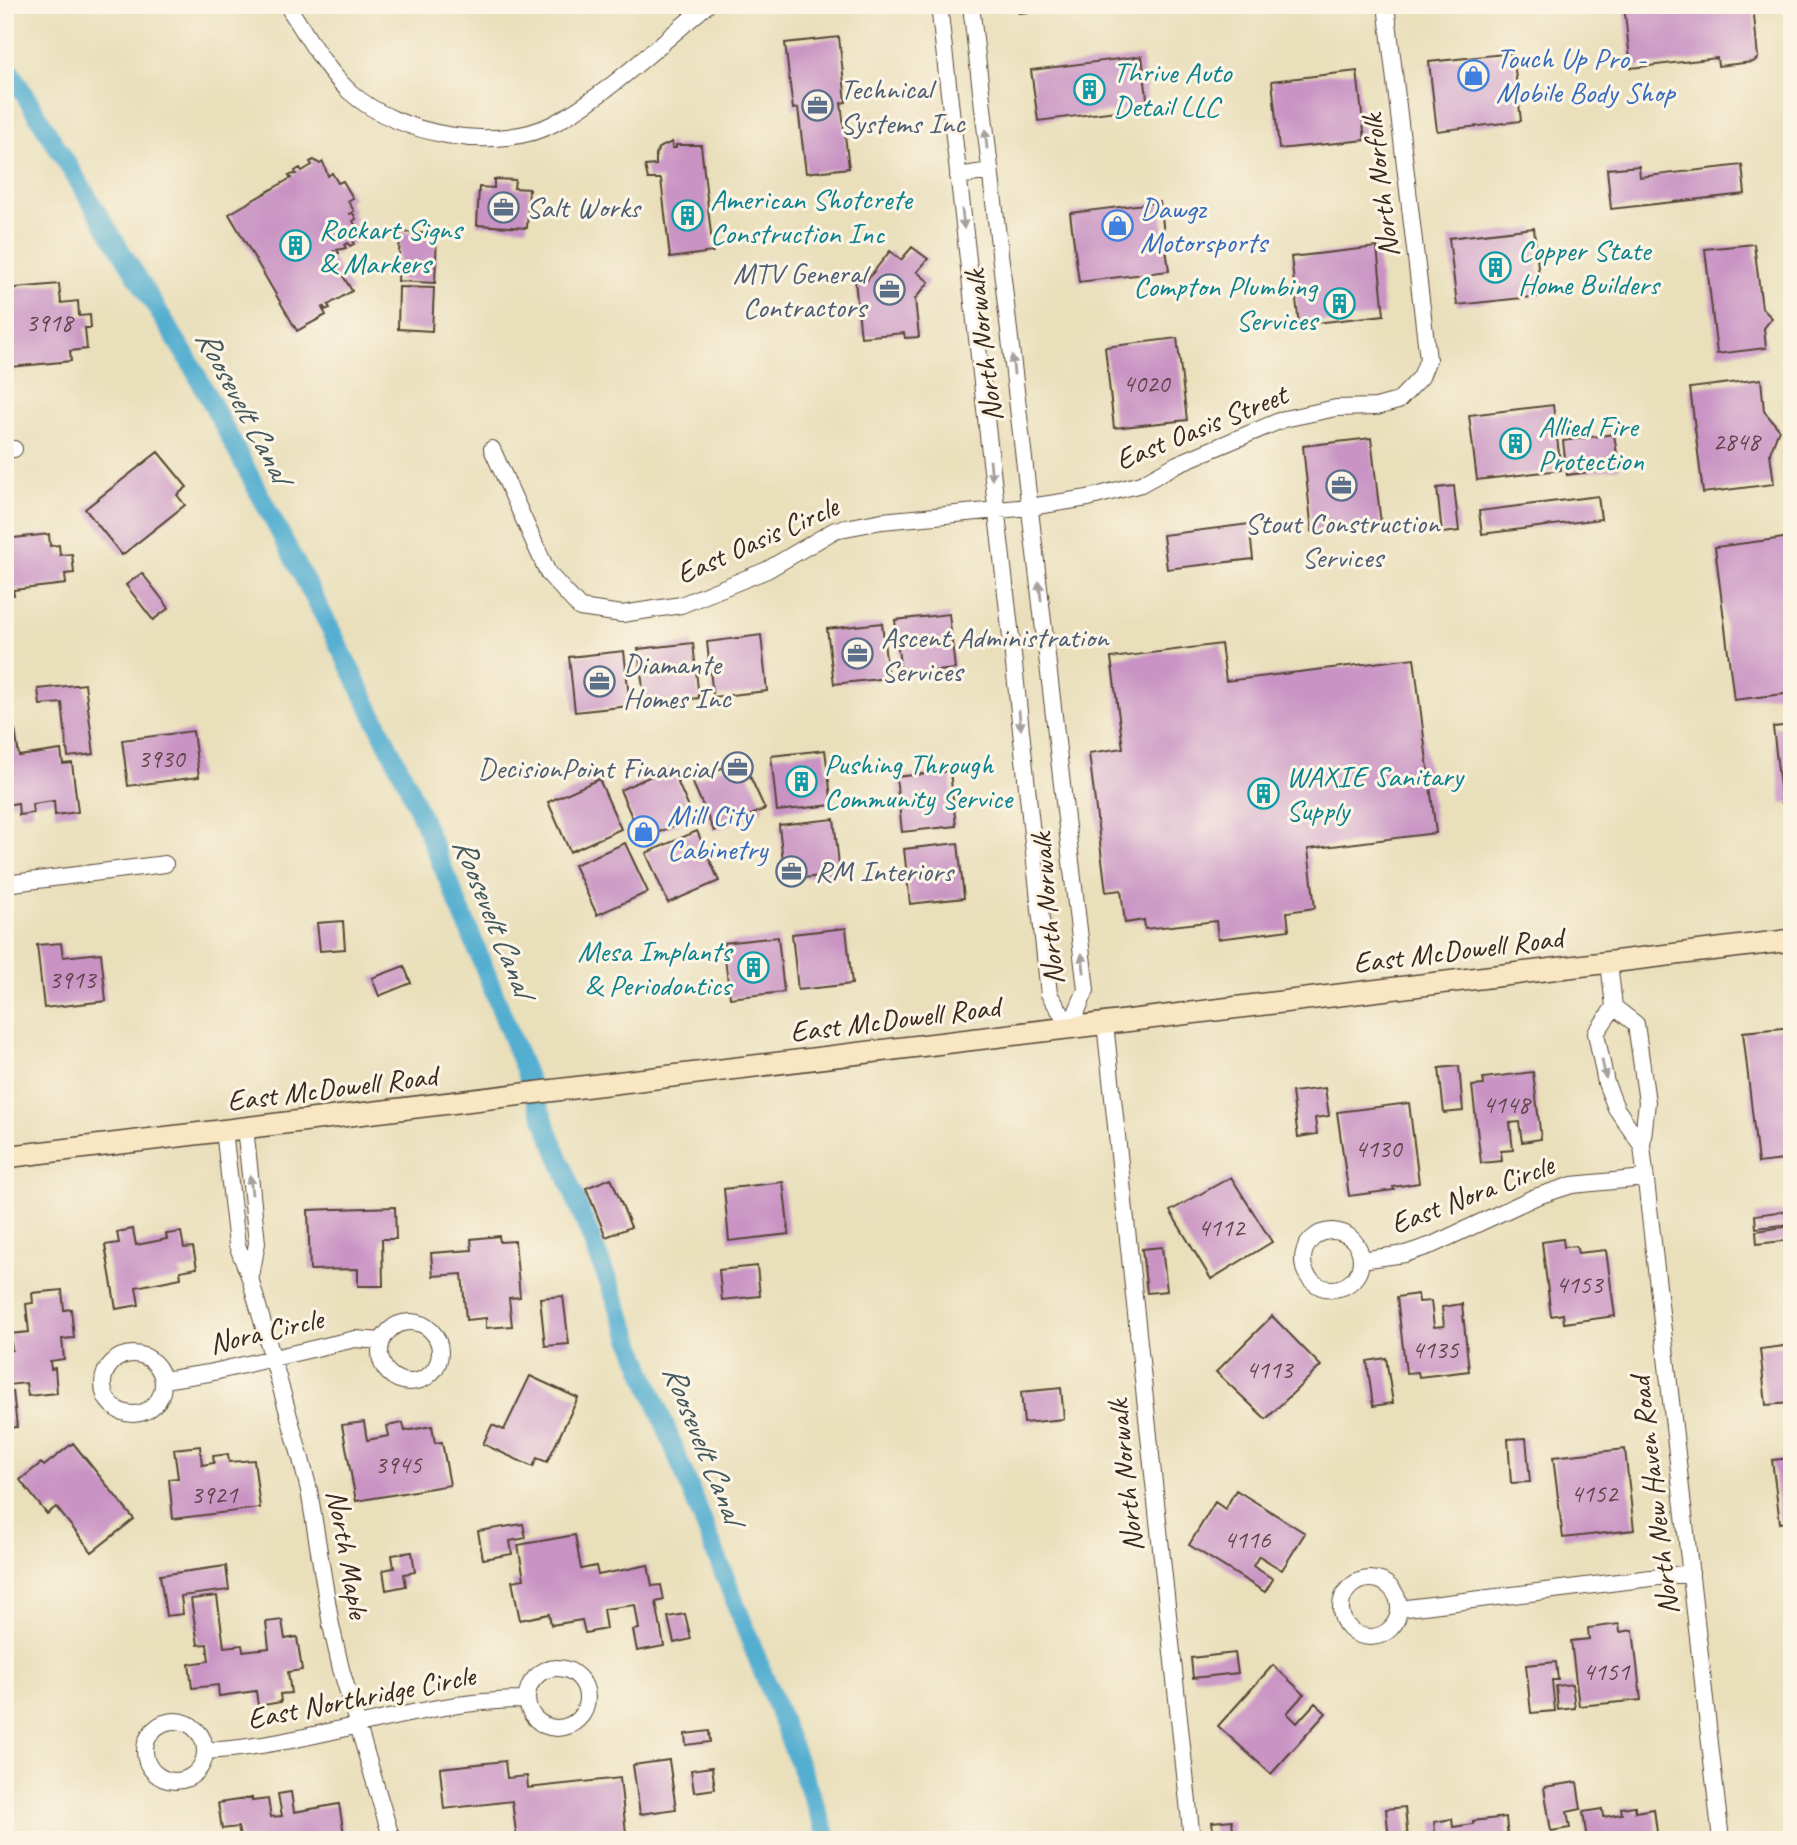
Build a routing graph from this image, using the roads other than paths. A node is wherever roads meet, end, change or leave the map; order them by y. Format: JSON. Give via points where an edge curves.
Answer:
{"nodes":[{"id":1,"x":288,"y":5,"type":"edge"},
{"id":2,"x":707,"y":5,"type":"edge"},
{"id":3,"x":939,"y":5,"type":"edge"},
{"id":4,"x":971,"y":5,"type":"edge"},
{"id":5,"x":1386,"y":5,"type":"edge"},
{"id":6,"x":990,"y":171,"type":"junction"},
{"id":7,"x":958,"y":176,"type":"junction"},
{"id":8,"x":1428,"y":359,"type":"joint"},
{"id":9,"x":492,"y":449,"type":"dead end"},
{"id":10,"x":1022,"y":508,"type":"junction"},
{"id":11,"x":996,"y":510,"type":"junction"},
{"id":12,"x":165,"y":864,"type":"dead end"},
{"id":13,"x":5,"y":884,"type":"edge"},
{"id":14,"x":1792,"y":940,"type":"edge"},
{"id":15,"x":1609,"y":962,"type":"junction"},
{"id":16,"x":1614,"y":1007,"type":"junction"},
{"id":17,"x":1105,"y":1023,"type":"junction"},
{"id":18,"x":1070,"y":1027,"type":"junction"},
{"id":19,"x":245,"y":1127,"type":"junction"},
{"id":20,"x":224,"y":1130,"type":"junction"},
{"id":21,"x":1642,"y":1146,"type":"junction"},
{"id":22,"x":5,"y":1157,"type":"edge"},
{"id":23,"x":1645,"y":1178,"type":"junction"},
{"id":24,"x":1361,"y":1260,"type":"dead end"},
{"id":25,"x":250,"y":1279,"type":"junction"},
{"id":26,"x":382,"y":1340,"type":"dead end"},
{"id":27,"x":273,"y":1357,"type":"junction"},
{"id":28,"x":163,"y":1380,"type":"dead end"},
{"id":29,"x":1691,"y":1573,"type":"junction"},
{"id":30,"x":1399,"y":1609,"type":"dead end"},
{"id":31,"x":527,"y":1700,"type":"dead end"},
{"id":32,"x":358,"y":1725,"type":"junction"},
{"id":33,"x":205,"y":1751,"type":"dead end"},
{"id":34,"x":392,"y":1840,"type":"edge"},
{"id":35,"x":1192,"y":1840,"type":"edge"},
{"id":36,"x":1721,"y":1840,"type":"edge"}],
"edges":[{"from":1,"to":2,"type":"street","via":[[350,92],[397,121],[476,139],[514,136],[554,124]]},
{"from":3,"to":7,"type":"street","name":"North Norwalk"},
{"from":6,"to":4,"type":"street","name":"North Norwalk","one_way":true},
{"from":5,"to":8,"type":"street","name":"North Norfolk"},
{"from":6,"to":7,"type":"street"},
{"from":10,"to":6,"type":"street","name":"North Norwalk","one_way":true},
{"from":7,"to":11,"type":"street","name":"North Norwalk","one_way":true},
{"from":8,"to":10,"type":"street","name":"East Oasis Street","via":[[1421,377],[1398,401],[1284,419],[1141,484]]},
{"from":9,"to":11,"type":"street","name":"East Oasis Circle","via":[[548,573],[580,608],[622,614],[681,605],[766,570],[835,530]]},
{"from":10,"to":11,"type":"street","name":"East Oasis Circle"},
{"from":18,"to":10,"type":"street","name":"North Norwalk","one_way":true,"via":[[1086,990]]},
{"from":11,"to":18,"type":"street","name":"North Norwalk","one_way":true,"via":[[1049,994]]},
{"from":12,"to":13,"type":"street"},
{"from":14,"to":15,"type":"main road","name":"East McDowell Road"},
{"from":15,"to":16,"type":"street"},
{"from":15,"to":17,"type":"main road","name":"East McDowell Road"},
{"from":16,"to":21,"type":"street","name":"North New Haven Road","via":[[1636,1024],[1647,1102]]},
{"from":16,"to":21,"type":"street","name":"North New Haven Road","one_way":true,"via":[[1596,1032],[1598,1045],[1616,1108]]},
{"from":17,"to":18,"type":"main road","name":"East McDowell Road"},
{"from":17,"to":35,"type":"street","name":"North Norwalk"},
{"from":18,"to":19,"type":"main road","name":"East McDowell Road"},
{"from":19,"to":20,"type":"main road","name":"East McDowell Road"},
{"from":25,"to":19,"type":"street","name":"North Maple","one_way":true,"via":[[257,1243]]},
{"from":20,"to":22,"type":"main road","name":"East McDowell Road"},
{"from":20,"to":25,"type":"street","name":"North Maple","via":[[237,1245]]},
{"from":21,"to":23,"type":"street","name":"North New Haven Road"},
{"from":23,"to":24,"type":"street","name":"East Nora Circle","via":[[1572,1185],[1535,1197],[1432,1245]]},
{"from":23,"to":29,"type":"street","name":"North New Haven Road"},
{"from":25,"to":27,"type":"street","name":"North Maple"},
{"from":26,"to":27,"type":"street","name":"Nora Circle","via":[[355,1339]]},
{"from":27,"to":28,"type":"street","name":"Nora Circle"},
{"from":27,"to":32,"type":"street","name":"North Maple","via":[[309,1490],[331,1625]]},
{"from":29,"to":30,"type":"street"},
{"from":29,"to":36,"type":"street","name":"North New Haven Road"},
{"from":31,"to":32,"type":"street","name":"East Northridge Circle","via":[[444,1706]]},
{"from":32,"to":33,"type":"street","name":"East Northridge Circle","via":[[270,1745]]},
{"from":32,"to":34,"type":"street","name":"North Maple"}]}
